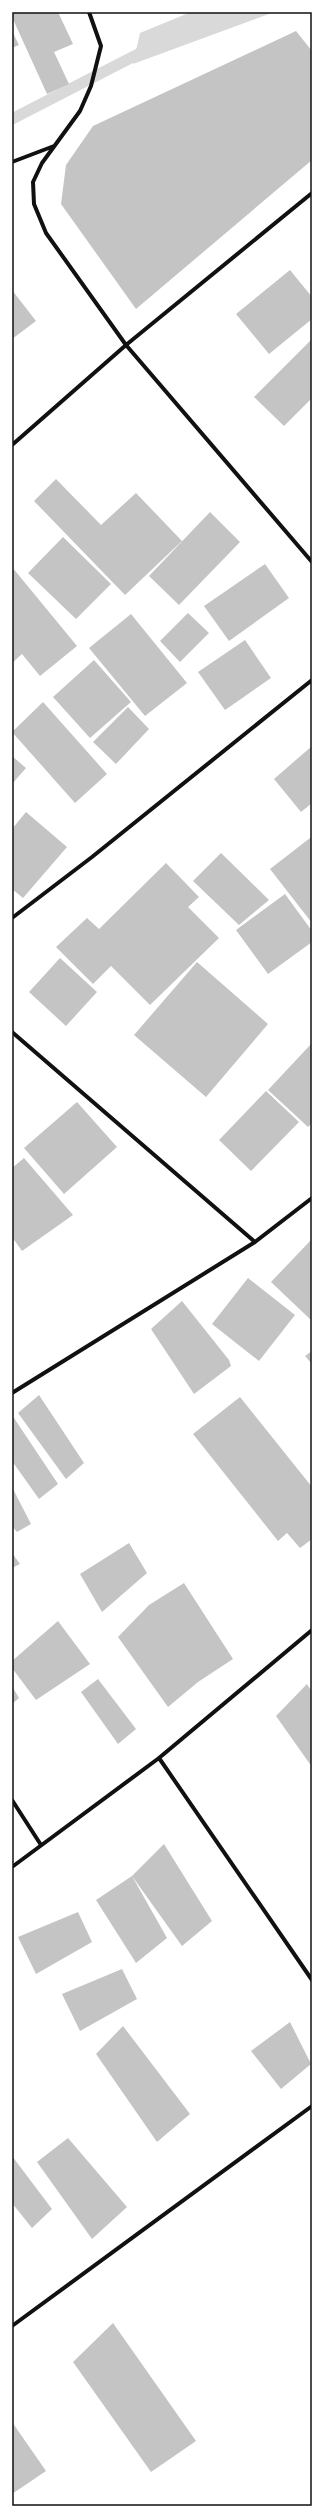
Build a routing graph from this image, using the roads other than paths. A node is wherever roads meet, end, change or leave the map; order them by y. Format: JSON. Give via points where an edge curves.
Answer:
{"nodes":[{"id":1,"x":89,"y":12,"type":"edge"},
{"id":2,"x":55,"y":146,"type":"junction"},
{"id":3,"x":12,"y":162,"type":"edge"},
{"id":4,"x":312,"y":193,"type":"edge"},
{"id":5,"x":126,"y":345,"type":"junction"},
{"id":6,"x":12,"y":445,"type":"edge"},
{"id":7,"x":312,"y":562,"type":"edge"},
{"id":8,"x":312,"y":680,"type":"edge"},
{"id":9,"x":12,"y":918,"type":"edge"},
{"id":10,"x":12,"y":1032,"type":"edge"},
{"id":11,"x":312,"y":1198,"type":"edge"},
{"id":12,"x":255,"y":1242,"type":"junction"},
{"id":13,"x":12,"y":1393,"type":"edge"},
{"id":14,"x":312,"y":1630,"type":"edge"},
{"id":15,"x":159,"y":1758,"type":"junction"},
{"id":16,"x":12,"y":1800,"type":"edge"},
{"id":17,"x":41,"y":1845,"type":"junction"},
{"id":18,"x":12,"y":1867,"type":"edge"},
{"id":19,"x":312,"y":1980,"type":"edge"},
{"id":20,"x":312,"y":2106,"type":"edge"},
{"id":21,"x":12,"y":2326,"type":"edge"}],
"edges":[{"from":1,"to":2,"type":"street","via":[[101,46],[91,86],[80,111]]},
{"from":2,"to":3,"type":"street"},
{"from":2,"to":5,"type":"street","via":[[42,163],[34,182],[34,204],[46,233]]},
{"from":4,"to":5,"type":"street"},
{"from":5,"to":6,"type":"street"},
{"from":5,"to":7,"type":"street"},
{"from":8,"to":9,"type":"street"},
{"from":10,"to":12,"type":"street"},
{"from":11,"to":12,"type":"street"},
{"from":12,"to":13,"type":"street"},
{"from":14,"to":15,"type":"street"},
{"from":15,"to":17,"type":"street"},
{"from":15,"to":19,"type":"street"},
{"from":16,"to":17,"type":"street"},
{"from":17,"to":18,"type":"street"},
{"from":20,"to":21,"type":"street"}]}
